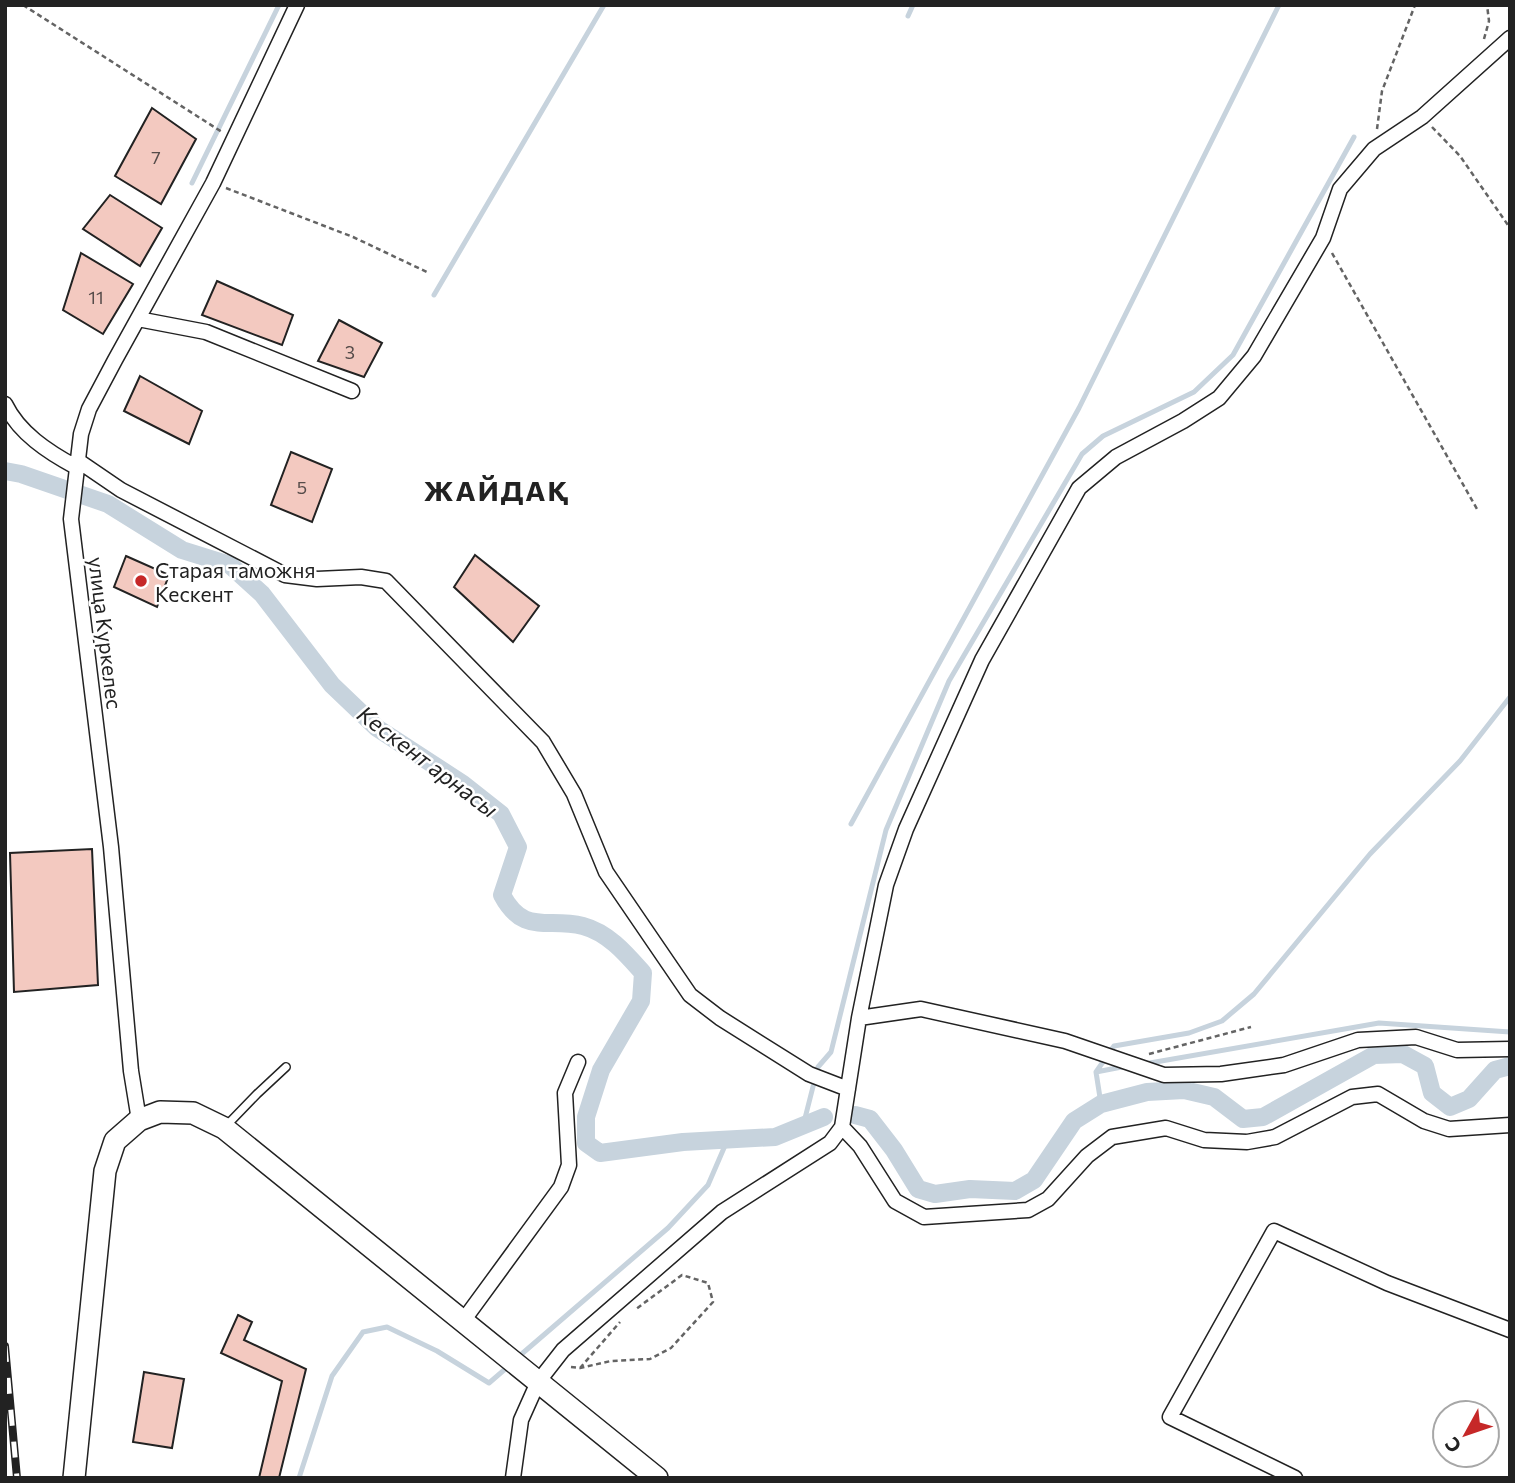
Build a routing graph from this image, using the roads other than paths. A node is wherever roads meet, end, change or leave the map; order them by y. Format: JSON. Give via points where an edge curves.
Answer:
{"nodes":[{"id":1,"x":298,"y":5,"type":"edge"},
{"id":2,"x":1510,"y":38,"type":"edge"},
{"id":3,"x":138,"y":319,"type":"junction"},
{"id":4,"x":352,"y":391,"type":"dead end"},
{"id":5,"x":5,"y":404,"type":"edge"},
{"id":6,"x":76,"y":464,"type":"junction"},
{"id":7,"x":859,"y":1018,"type":"junction"},
{"id":8,"x":1510,"y":1048,"type":"edge"},
{"id":9,"x":578,"y":1062,"type":"dead end"},
{"id":10,"x":286,"y":1067,"type":"dead end"},
{"id":11,"x":848,"y":1089,"type":"junction"},
{"id":12,"x":139,"y":1120,"type":"junction"},
{"id":13,"x":1510,"y":1125,"type":"edge"},
{"id":14,"x":842,"y":1127,"type":"junction"},
{"id":15,"x":225,"y":1128,"type":"junction"},
{"id":16,"x":463,"y":1321,"type":"junction"},
{"id":17,"x":1510,"y":1330,"type":"edge"},
{"id":18,"x":537,"y":1372,"type":"junction"},
{"id":19,"x":74,"y":1478,"type":"edge"},
{"id":20,"x":513,"y":1478,"type":"edge"},
{"id":21,"x":657,"y":1478,"type":"edge"},
{"id":22,"x":1296,"y":1478,"type":"edge"}],
"edges":[{"from":1,"to":3,"type":"street","name":"улица Куркелес","via":[[213,183]]},
{"from":2,"to":7,"type":"street","via":[[1422,117],[1374,149],[1340,189],[1323,238],[1254,356],[1219,398],[1115,457],[1079,488],[982,660],[906,829],[886,885]]},
{"from":3,"to":4,"type":"street","via":[[206,331]]},
{"from":3,"to":6,"type":"street","name":"улица Куркелес","via":[[89,409]]},
{"from":5,"to":6,"type":"street","via":[[13,420],[31,437]]},
{"from":6,"to":11,"type":"street","via":[[285,575],[386,581],[543,742],[574,794],[606,872],[690,995],[815,1076]]},
{"from":6,"to":12,"type":"street","name":"улица Куркелес","via":[[71,519]]},
{"from":7,"to":8,"type":"street","via":[[921,1009],[1065,1041],[1164,1075],[1221,1074],[1283,1065],[1358,1040],[1416,1037],[1457,1051]]},
{"from":7,"to":11,"type":"street"},
{"from":9,"to":16,"type":"street","via":[[565,1093],[569,1165],[561,1187]]},
{"from":10,"to":15,"type":"lane"},
{"from":11,"to":14,"type":"street"},
{"from":12,"to":15,"type":"main road","via":[[160,1112],[193,1113]]},
{"from":12,"to":19,"type":"main road","via":[[115,1141],[105,1171]]},
{"from":13,"to":14,"type":"street","via":[[1448,1129],[1424,1121],[1378,1094],[1352,1097],[1266,1139],[1204,1140],[1166,1128],[1112,1137],[1087,1156],[1048,1199],[1028,1209],[924,1217],[895,1201],[860,1146]]},
{"from":14,"to":18,"type":"street","via":[[830,1143],[722,1212]]},
{"from":15,"to":16,"type":"main road"},
{"from":16,"to":18,"type":"main road"},
{"from":17,"to":22,"type":"street","via":[[1387,1283],[1275,1231],[1170,1417]]},
{"from":18,"to":20,"type":"street","via":[[521,1420]]},
{"from":18,"to":21,"type":"main road"}]}
